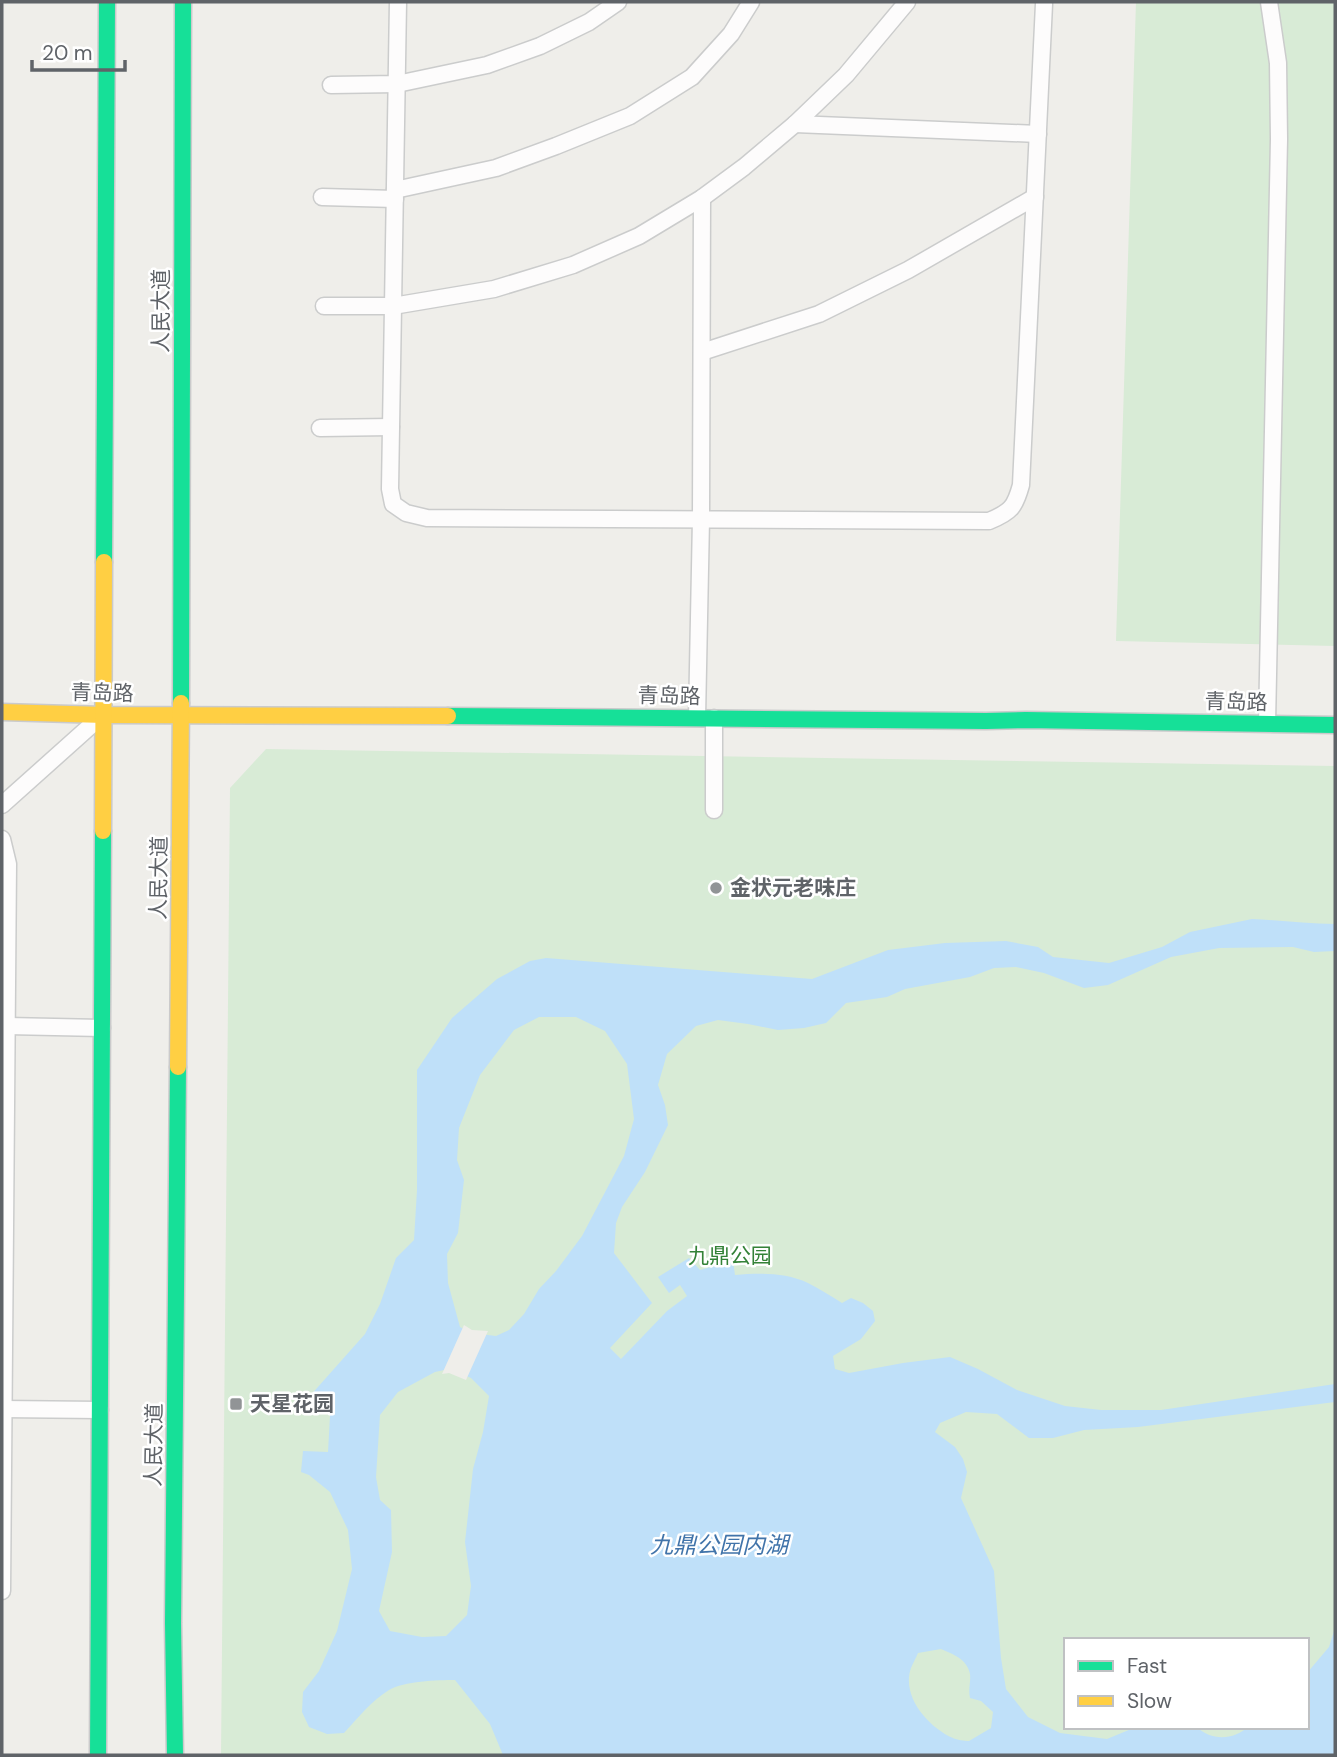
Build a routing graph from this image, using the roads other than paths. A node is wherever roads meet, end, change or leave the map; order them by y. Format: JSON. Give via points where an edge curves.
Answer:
{"nodes":[{"id":1,"x":107,"y":2,"type":"edge"},
{"id":2,"x":183,"y":2,"type":"edge"},
{"id":3,"x":398,"y":2,"type":"edge"},
{"id":4,"x":618,"y":2,"type":"edge"},
{"id":5,"x":751,"y":2,"type":"edge"},
{"id":6,"x":907,"y":2,"type":"edge"},
{"id":7,"x":1269,"y":2,"type":"edge"},
{"id":8,"x":1044,"y":4,"type":"dead end"},
{"id":9,"x":331,"y":85,"type":"dead end"},
{"id":10,"x":397,"y":85,"type":"junction"},
{"id":11,"x":795,"y":124,"type":"junction"},
{"id":12,"x":1038,"y":134,"type":"junction"},
{"id":13,"x":395,"y":195,"type":"junction"},
{"id":14,"x":322,"y":197,"type":"dead end"},
{"id":15,"x":1035,"y":197,"type":"junction"},
{"id":16,"x":702,"y":198,"type":"junction"},
{"id":17,"x":324,"y":306,"type":"dead end"},
{"id":18,"x":393,"y":306,"type":"junction"},
{"id":19,"x":702,"y":352,"type":"junction"},
{"id":20,"x":391,"y":427,"type":"junction"},
{"id":21,"x":320,"y":428,"type":"dead end"},
{"id":22,"x":701,"y":519,"type":"junction"},
{"id":23,"x":2,"y":712,"type":"edge"},
{"id":24,"x":181,"y":714,"type":"junction"},
{"id":25,"x":103,"y":715,"type":"junction"},
{"id":26,"x":705,"y":717,"type":"junction"},
{"id":27,"x":1267,"y":723,"type":"junction"},
{"id":28,"x":1335,"y":725,"type":"edge"},
{"id":29,"x":2,"y":805,"type":"edge"},
{"id":30,"x":713,"y":810,"type":"dead end"},
{"id":31,"x":2,"y":839,"type":"edge"},
{"id":32,"x":7,"y":1026,"type":"junction"},
{"id":33,"x":102,"y":1028,"type":"junction"},
{"id":34,"x":2,"y":1409,"type":"edge"},
{"id":35,"x":100,"y":1410,"type":"junction"},
{"id":36,"x":2,"y":1591,"type":"edge"},
{"id":37,"x":98,"y":1755,"type":"edge"},
{"id":38,"x":175,"y":1755,"type":"edge"}],
"edges":[{"from":1,"to":25,"type":"main road"},
{"from":2,"to":24,"type":"main road","name":"人民大道"},
{"from":3,"to":10,"type":"lane"},
{"from":4,"to":10,"type":"lane","via":[[540,46],[487,65]]},
{"from":5,"to":13,"type":"lane","via":[[731,34],[692,77],[630,116],[496,168]]},
{"from":6,"to":11,"type":"lane","via":[[846,75]]},
{"from":7,"to":27,"type":"lane","via":[[1278,63],[1279,139]]},
{"from":8,"to":12,"type":"lane"},
{"from":9,"to":10,"type":"lane"},
{"from":10,"to":13,"type":"lane"},
{"from":11,"to":12,"type":"lane"},
{"from":11,"to":16,"type":"lane"},
{"from":12,"to":15,"type":"lane"},
{"from":13,"to":14,"type":"lane"},
{"from":13,"to":18,"type":"lane"},
{"from":15,"to":19,"type":"lane","via":[[908,270],[819,314]]},
{"from":15,"to":22,"type":"lane","via":[[1021,485],[1016,503],[989,521]]},
{"from":16,"to":18,"type":"lane","via":[[639,236],[573,265],[494,289]]},
{"from":16,"to":19,"type":"lane"},
{"from":17,"to":18,"type":"lane"},
{"from":18,"to":20,"type":"lane"},
{"from":19,"to":22,"type":"lane"},
{"from":20,"to":21,"type":"lane"},
{"from":20,"to":22,"type":"lane","via":[[390,489],[393,504],[406,513],[427,518]]},
{"from":22,"to":26,"type":"lane"},
{"from":23,"to":25,"type":"main road","name":"青岛路"},
{"from":24,"to":25,"type":"main road","name":"青岛路"},
{"from":24,"to":26,"type":"main road","name":"青岛路"},
{"from":24,"to":38,"type":"main road","name":"人民大道"},
{"from":25,"to":29,"type":"lane"},
{"from":25,"to":33,"type":"main road"},
{"from":26,"to":27,"type":"main road","name":"青岛路"},
{"from":26,"to":30,"type":"lane"},
{"from":27,"to":28,"type":"main road","name":"青岛路"},
{"from":31,"to":32,"type":"lane","via":[[8,864]]},
{"from":32,"to":33,"type":"lane"},
{"from":32,"to":34,"type":"lane"},
{"from":33,"to":35,"type":"main road"},
{"from":34,"to":35,"type":"lane"},
{"from":34,"to":36,"type":"lane"},
{"from":35,"to":37,"type":"main road"}]}
